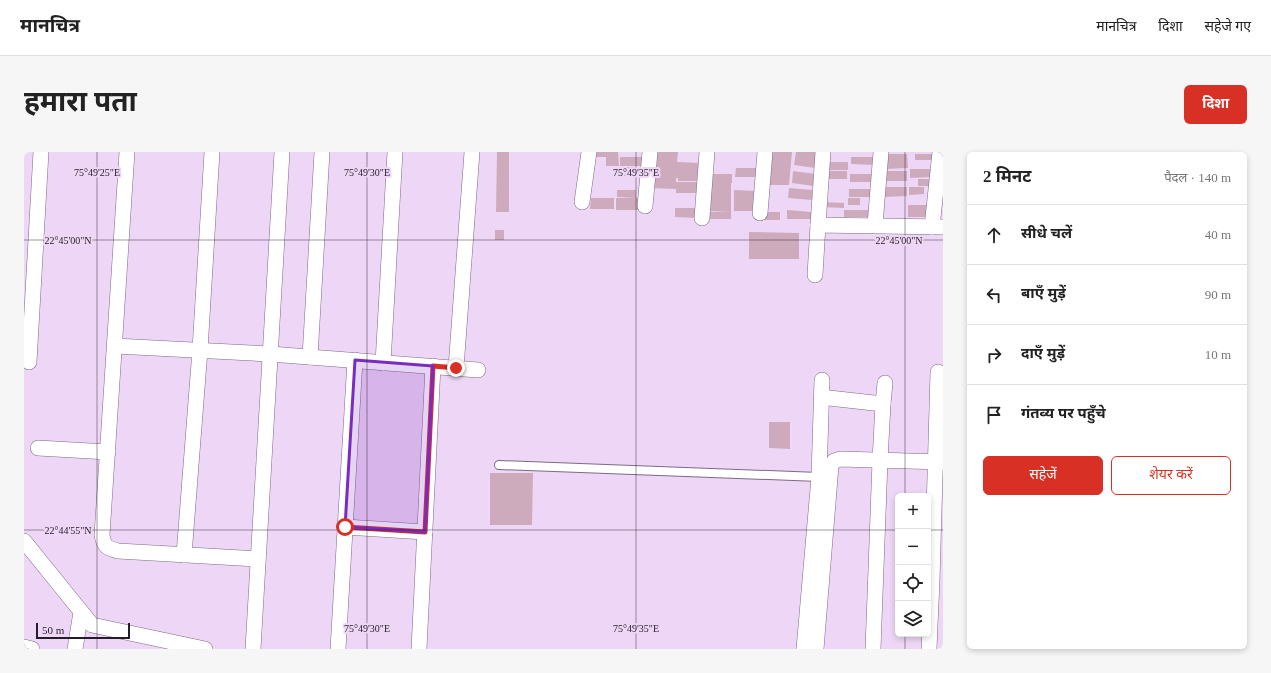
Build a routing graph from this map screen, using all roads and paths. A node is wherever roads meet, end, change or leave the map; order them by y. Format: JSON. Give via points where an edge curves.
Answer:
{"nodes":[{"id":1,"x":41,"y":152,"type":"edge"},
{"id":2,"x":127,"y":152,"type":"edge"},
{"id":3,"x":212,"y":152,"type":"edge"},
{"id":4,"x":282,"y":152,"type":"edge"},
{"id":5,"x":322,"y":152,"type":"edge"},
{"id":6,"x":395,"y":152,"type":"edge"},
{"id":7,"x":472,"y":152,"type":"edge"},
{"id":8,"x":589,"y":152,"type":"edge"},
{"id":9,"x":650,"y":152,"type":"edge"},
{"id":10,"x":707,"y":152,"type":"edge"},
{"id":11,"x":765,"y":152,"type":"edge"},
{"id":12,"x":824,"y":152,"type":"edge"},
{"id":13,"x":881,"y":152,"type":"edge"},
{"id":14,"x":940,"y":152,"type":"edge"},
{"id":15,"x":582,"y":202,"type":"dead end"},
{"id":16,"x":645,"y":206,"type":"dead end"},
{"id":17,"x":760,"y":213,"type":"dead end"},
{"id":18,"x":702,"y":218,"type":"dead end"},
{"id":19,"x":818,"y":225,"type":"junction"},
{"id":20,"x":875,"y":225,"type":"junction"},
{"id":21,"x":938,"y":227,"type":"edge"},
{"id":22,"x":815,"y":275,"type":"dead end"},
{"id":23,"x":115,"y":346,"type":"junction"},
{"id":24,"x":200,"y":350,"type":"junction"},
{"id":25,"x":270,"y":354,"type":"junction"},
{"id":26,"x":310,"y":357,"type":"junction"},
{"id":27,"x":355,"y":360,"type":"junction"},
{"id":28,"x":29,"y":362,"type":"dead end"},
{"id":29,"x":383,"y":362,"type":"junction"},
{"id":30,"x":433,"y":366,"type":"junction"},
{"id":31,"x":456,"y":368,"type":"junction"},
{"id":32,"x":478,"y":370,"type":"dead end"},
{"id":33,"x":938,"y":372,"type":"dead end"},
{"id":34,"x":822,"y":380,"type":"dead end"},
{"id":35,"x":885,"y":383,"type":"dead end"},
{"id":36,"x":829,"y":398,"type":"dead end"},
{"id":37,"x":883,"y":404,"type":"junction"},
{"id":38,"x":38,"y":448,"type":"dead end"},
{"id":39,"x":108,"y":452,"type":"junction"},
{"id":40,"x":880,"y":461,"type":"junction"},
{"id":41,"x":939,"y":461,"type":"edge"},
{"id":42,"x":499,"y":465,"type":"dead end"},
{"id":43,"x":819,"y":477,"type":"junction"},
{"id":44,"x":345,"y":527,"type":"junction"},
{"id":45,"x":425,"y":532,"type":"junction"},
{"id":46,"x":24,"y":541,"type":"edge"},
{"id":47,"x":184,"y":555,"type":"junction"},
{"id":48,"x":258,"y":559,"type":"junction"},
{"id":49,"x":938,"y":581,"type":"edge"},
{"id":50,"x":81,"y":612,"type":"junction"},
{"id":51,"x":150,"y":643,"type":"edge"},
{"id":52,"x":24,"y":647,"type":"edge"},
{"id":53,"x":32,"y":649,"type":"edge"},
{"id":54,"x":75,"y":649,"type":"edge"},
{"id":55,"x":205,"y":649,"type":"edge"},
{"id":56,"x":253,"y":649,"type":"edge"},
{"id":57,"x":338,"y":649,"type":"edge"},
{"id":58,"x":418,"y":649,"type":"edge"},
{"id":59,"x":804,"y":649,"type":"edge"},
{"id":60,"x":816,"y":649,"type":"edge"},
{"id":61,"x":873,"y":649,"type":"edge"},
{"id":62,"x":929,"y":649,"type":"edge"}],
"edges":[{"from":1,"to":28,"type":"street"},
{"from":2,"to":23,"type":"street"},
{"from":3,"to":24,"type":"street"},
{"from":4,"to":25,"type":"street"},
{"from":5,"to":26,"type":"street"},
{"from":6,"to":29,"type":"street"},
{"from":7,"to":31,"type":"street"},
{"from":8,"to":15,"type":"street"},
{"from":9,"to":16,"type":"street"},
{"from":10,"to":18,"type":"street"},
{"from":11,"to":17,"type":"street"},
{"from":12,"to":19,"type":"street"},
{"from":13,"to":20,"type":"street"},
{"from":14,"to":21,"type":"street"},
{"from":19,"to":20,"type":"street"},
{"from":19,"to":22,"type":"street"},
{"from":20,"to":21,"type":"street"},
{"from":23,"to":24,"type":"street"},
{"from":23,"to":39,"type":"street"},
{"from":24,"to":25,"type":"street"},
{"from":24,"to":47,"type":"street"},
{"from":25,"to":26,"type":"street"},
{"from":25,"to":48,"type":"street"},
{"from":26,"to":27,"type":"street"},
{"from":27,"to":29,"type":"street"},
{"from":27,"to":44,"type":"street"},
{"from":29,"to":30,"type":"street"},
{"from":30,"to":31,"type":"street"},
{"from":30,"to":45,"type":"street"},
{"from":31,"to":32,"type":"street"},
{"from":33,"to":41,"type":"street"},
{"from":34,"to":43,"type":"street"},
{"from":35,"to":37,"type":"street"},
{"from":36,"to":37,"type":"street"},
{"from":37,"to":40,"type":"street"},
{"from":38,"to":39,"type":"street"},
{"from":39,"to":47,"type":"street","via":[[102,535],[104,543],[118,551]]},
{"from":40,"to":41,"type":"street"},
{"from":40,"to":60,"type":"street","via":[[840,459],[834,461],[831,466]]},
{"from":40,"to":61,"type":"street"},
{"from":41,"to":49,"type":"street"},
{"from":42,"to":43,"type":"lane"},
{"from":43,"to":59,"type":"street"},
{"from":44,"to":45,"type":"street"},
{"from":44,"to":57,"type":"street"},
{"from":45,"to":58,"type":"street"},
{"from":46,"to":50,"type":"street"},
{"from":47,"to":48,"type":"street"},
{"from":48,"to":56,"type":"street"},
{"from":49,"to":62,"type":"street"},
{"from":50,"to":51,"type":"street","via":[[92,625]]},
{"from":50,"to":54,"type":"street"},
{"from":51,"to":55,"type":"street"},
{"from":52,"to":53,"type":"street"}]}
